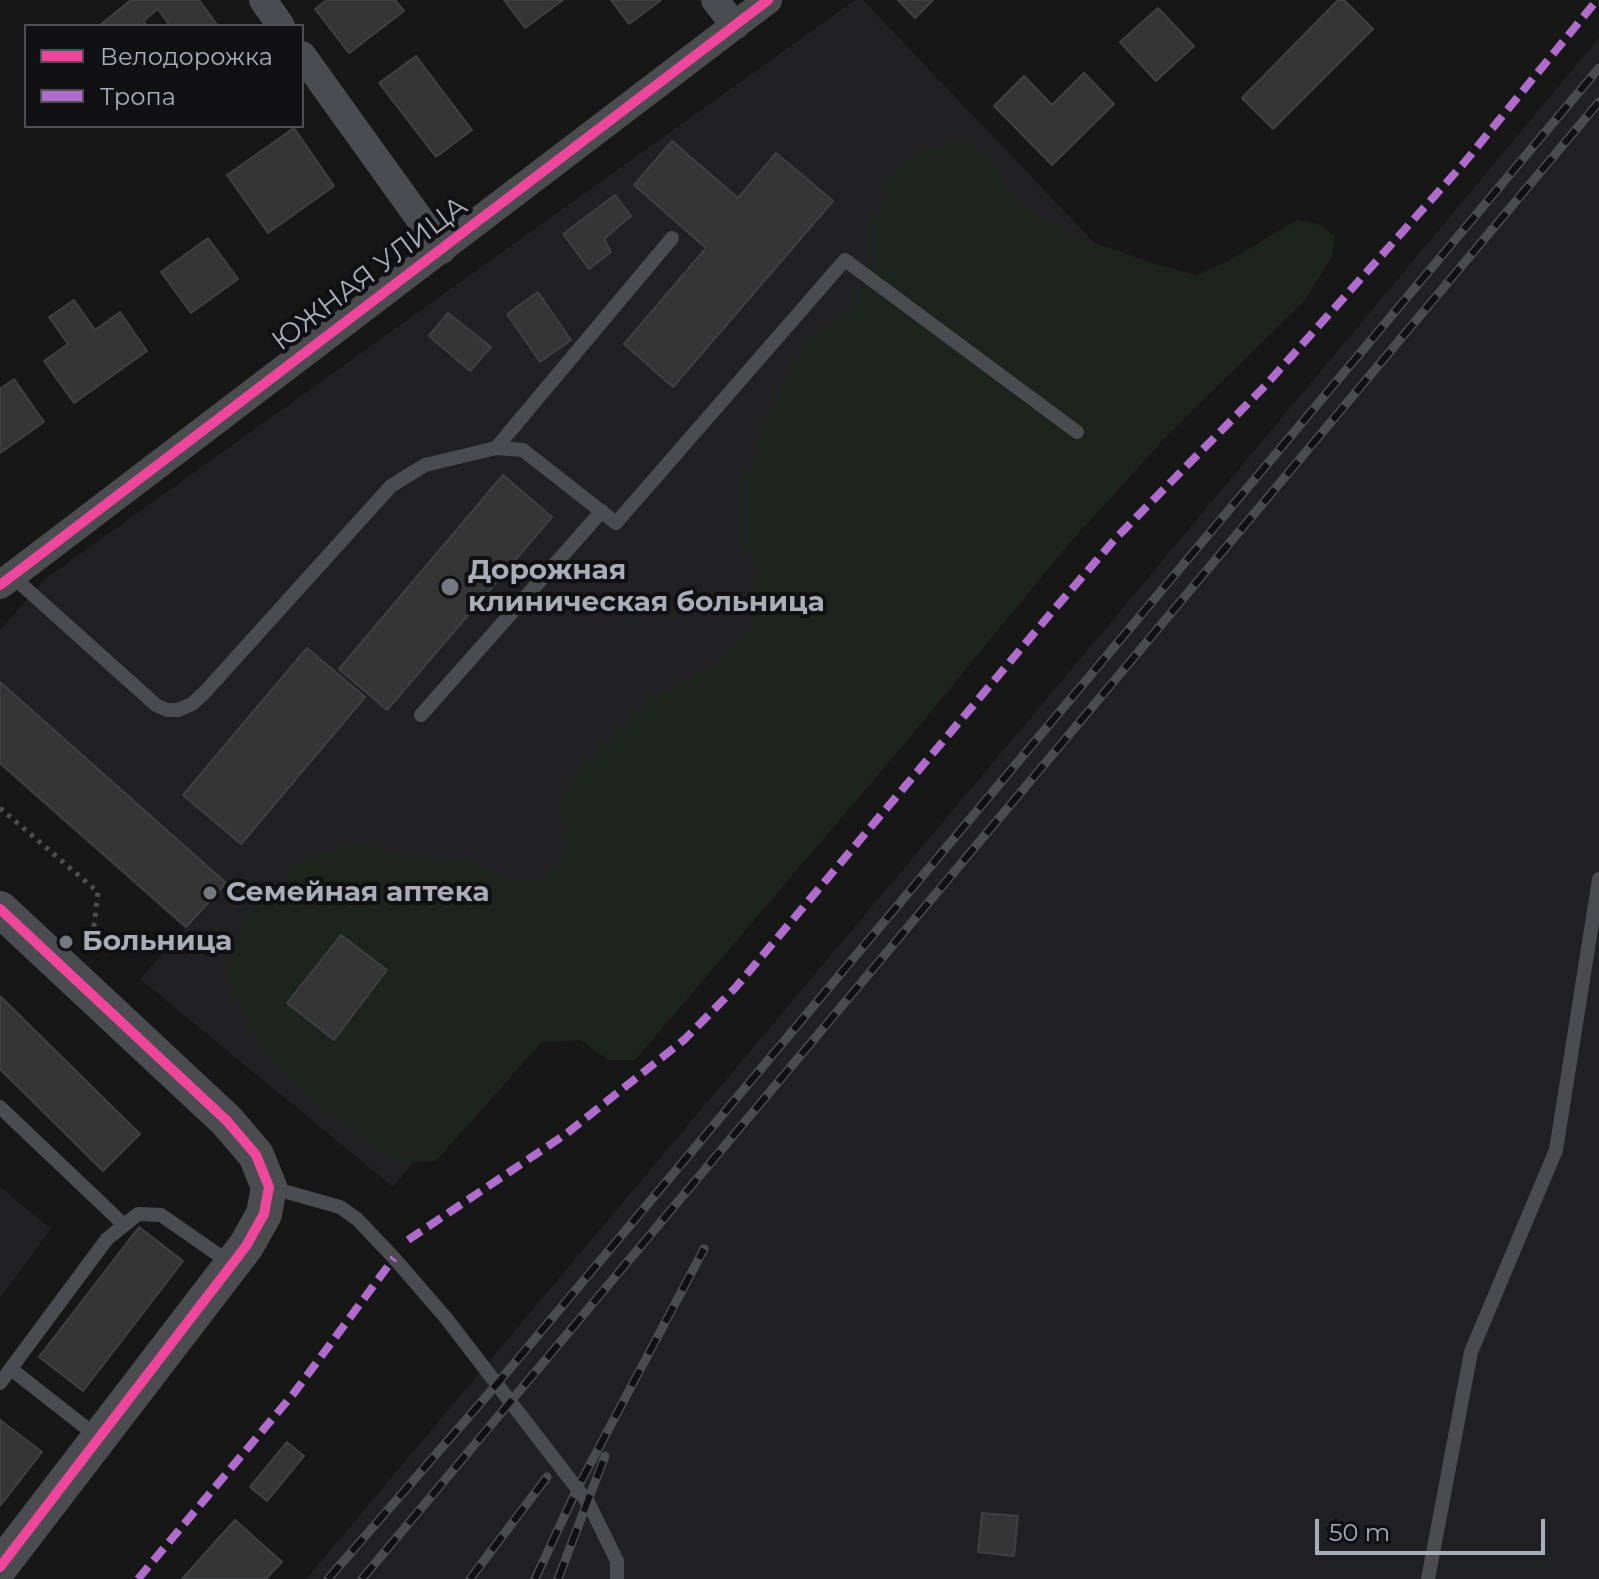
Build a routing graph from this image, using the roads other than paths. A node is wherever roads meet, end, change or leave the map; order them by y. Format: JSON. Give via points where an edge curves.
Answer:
{"nodes":[{"id":1,"x":263,"y":0,"type":"edge"},
{"id":2,"x":715,"y":0,"type":"edge"},
{"id":3,"x":768,"y":0,"type":"edge"},
{"id":4,"x":280,"y":24,"type":"edge"},
{"id":5,"x":735,"y":26,"type":"junction"},
{"id":6,"x":304,"y":58,"type":"edge"},
{"id":7,"x":672,"y":238,"type":"dead end"},
{"id":8,"x":442,"y":250,"type":"junction"},
{"id":9,"x":1077,"y":432,"type":"dead end"},
{"id":10,"x":496,"y":448,"type":"junction"},
{"id":11,"x":602,"y":511,"type":"junction"},
{"id":12,"x":6,"y":580,"type":"edge"},
{"id":13,"x":421,"y":715,"type":"dead end"},
{"id":14,"x":1599,"y":879,"type":"edge"},
{"id":15,"x":0,"y":909,"type":"edge"},
{"id":16,"x":0,"y":1107,"type":"edge"},
{"id":17,"x":269,"y":1187,"type":"junction"},
{"id":18,"x":122,"y":1223,"type":"junction"},
{"id":19,"x":232,"y":1264,"type":"junction"},
{"id":20,"x":11,"y":1369,"type":"junction"},
{"id":21,"x":0,"y":1383,"type":"edge"},
{"id":22,"x":99,"y":1439,"type":"junction"},
{"id":23,"x":0,"y":1567,"type":"edge"},
{"id":24,"x":617,"y":1579,"type":"edge"},
{"id":25,"x":1428,"y":1579,"type":"edge"}],
"edges":[{"from":1,"to":4,"type":"street"},
{"from":2,"to":5,"type":"street"},
{"from":3,"to":5,"type":"street","name":"ЮЖНАЯ УЛИЦА"},
{"from":5,"to":8,"type":"street","name":"ЮЖНАЯ УЛИЦА"},
{"from":6,"to":8,"type":"street"},
{"from":7,"to":10,"type":"lane"},
{"from":8,"to":12,"type":"street","name":"ЮЖНАЯ УЛИЦА"},
{"from":9,"to":11,"type":"lane","via":[[845,260],[616,523]]},
{"from":10,"to":11,"type":"lane","via":[[534,456]]},
{"from":10,"to":12,"type":"lane","via":[[444,457],[391,486],[205,692],[178,710],[156,705]]},
{"from":11,"to":13,"type":"lane"},
{"from":14,"to":25,"type":"lane","via":[[1556,1150],[1471,1352]]},
{"from":15,"to":17,"type":"street","via":[[227,1121],[256,1155]]},
{"from":16,"to":18,"type":"lane"},
{"from":17,"to":19,"type":"street","via":[[264,1214]]},
{"from":17,"to":24,"type":"lane","via":[[340,1207],[394,1258],[589,1504],[617,1561]]},
{"from":18,"to":19,"type":"lane","via":[[138,1214],[161,1215]]},
{"from":18,"to":20,"type":"lane"},
{"from":19,"to":22,"type":"street"},
{"from":20,"to":21,"type":"lane"},
{"from":20,"to":22,"type":"lane"},
{"from":22,"to":23,"type":"street"}]}
